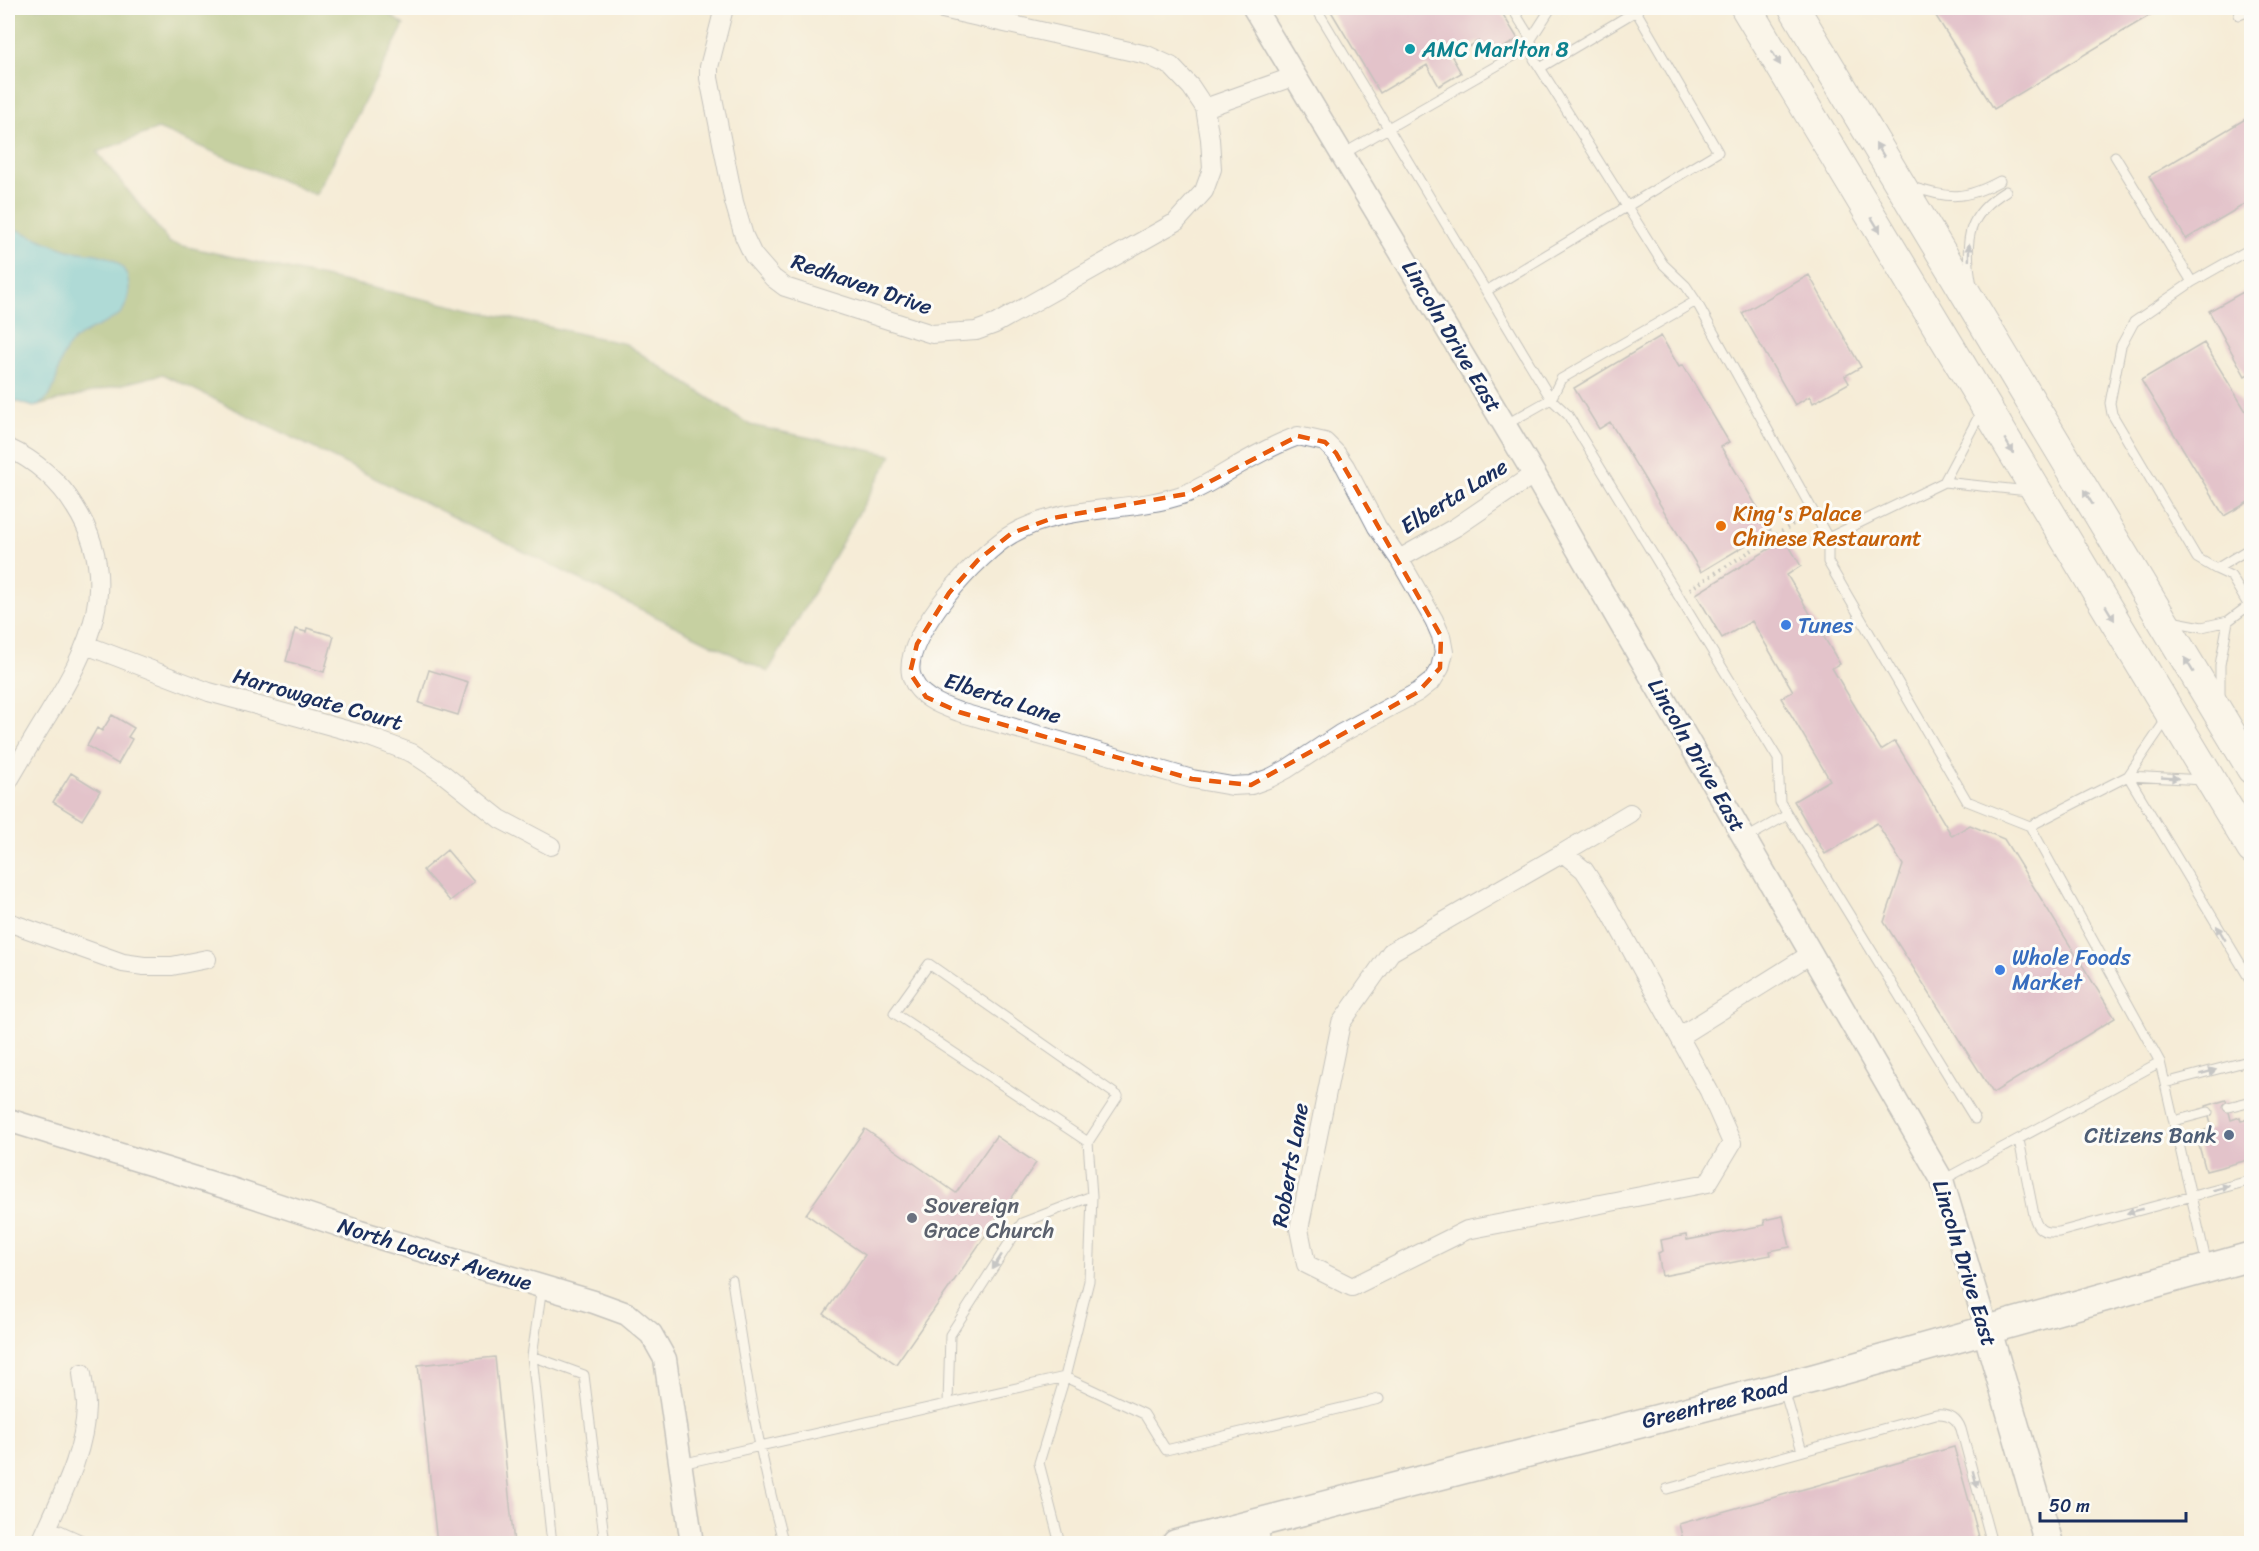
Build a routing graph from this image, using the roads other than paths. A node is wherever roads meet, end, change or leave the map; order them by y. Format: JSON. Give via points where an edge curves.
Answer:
{"nodes":[{"id":1,"x":724,"y":8,"type":"edge"},
{"id":2,"x":938,"y":8,"type":"edge"},
{"id":3,"x":1254,"y":8,"type":"edge"},
{"id":4,"x":1316,"y":8,"type":"edge"},
{"id":5,"x":1512,"y":8,"type":"edge"},
{"id":6,"x":1551,"y":8,"type":"edge"},
{"id":7,"x":1746,"y":8,"type":"edge"},
{"id":8,"x":1794,"y":8,"type":"edge"},
{"id":9,"x":2252,"y":10,"type":"edge"},
{"id":10,"x":2239,"y":15,"type":"dead end"},
{"id":11,"x":1531,"y":39,"type":"junction"},
{"id":12,"x":1540,"y":68,"type":"junction"},
{"id":13,"x":1295,"y":76,"type":"junction"},
{"id":14,"x":1205,"y":108,"type":"junction"},
{"id":15,"x":1388,"y":128,"type":"junction"},
{"id":16,"x":1343,"y":154,"type":"junction"},
{"id":17,"x":2115,"y":156,"type":"dead end"},
{"id":18,"x":2000,"y":181,"type":"dead end"},
{"id":19,"x":1900,"y":184,"type":"junction"},
{"id":20,"x":2006,"y":191,"type":"dead end"},
{"id":21,"x":1627,"y":207,"type":"junction"},
{"id":22,"x":2252,"y":248,"type":"edge"},
{"id":23,"x":2192,"y":282,"type":"junction"},
{"id":24,"x":1486,"y":291,"type":"junction"},
{"id":25,"x":1696,"y":301,"type":"junction"},
{"id":26,"x":1976,"y":309,"type":"junction"},
{"id":27,"x":1551,"y":399,"type":"junction"},
{"id":28,"x":1985,"y":406,"type":"junction"},
{"id":29,"x":1505,"y":425,"type":"junction"},
{"id":30,"x":8,"y":448,"type":"edge"},
{"id":31,"x":1534,"y":474,"type":"junction"},
{"id":32,"x":1944,"y":482,"type":"junction"},
{"id":33,"x":2037,"y":491,"type":"junction"},
{"id":34,"x":1828,"y":538,"type":"junction"},
{"id":35,"x":2252,"y":547,"type":"edge"},
{"id":36,"x":1399,"y":559,"type":"junction"},
{"id":37,"x":2216,"y":569,"type":"junction"},
{"id":38,"x":2250,"y":606,"type":"edge"},
{"id":39,"x":2161,"y":619,"type":"junction"},
{"id":40,"x":2228,"y":621,"type":"junction"},
{"id":41,"x":86,"y":645,"type":"junction"},
{"id":42,"x":2171,"y":712,"type":"junction"},
{"id":43,"x":2223,"y":722,"type":"junction"},
{"id":44,"x":2252,"y":769,"type":"edge"},
{"id":45,"x":2128,"y":776,"type":"junction"},
{"id":46,"x":2212,"y":781,"type":"junction"},
{"id":47,"x":8,"y":782,"type":"edge"},
{"id":48,"x":1630,"y":813,"type":"dead end"},
{"id":49,"x":1787,"y":815,"type":"junction"},
{"id":50,"x":2030,"y":826,"type":"junction"},
{"id":51,"x":1745,"y":839,"type":"junction"},
{"id":52,"x":551,"y":846,"type":"dead end"},
{"id":53,"x":2252,"y":849,"type":"edge"},
{"id":54,"x":1563,"y":853,"type":"junction"},
{"id":55,"x":8,"y":922,"type":"edge"},
{"id":56,"x":1810,"y":954,"type":"junction"},
{"id":57,"x":207,"y":959,"type":"dead end"},
{"id":58,"x":2252,"y":983,"type":"edge"},
{"id":59,"x":1680,"y":1036,"type":"junction"},
{"id":60,"x":2252,"y":1060,"type":"edge"},
{"id":61,"x":2160,"y":1062,"type":"junction"},
{"id":62,"x":2165,"y":1083,"type":"junction"},
{"id":63,"x":2252,"y":1101,"type":"edge"},
{"id":64,"x":2228,"y":1107,"type":"dead end"},
{"id":65,"x":2208,"y":1112,"type":"dead end"},
{"id":66,"x":1975,"y":1119,"type":"dead end"},
{"id":67,"x":8,"y":1120,"type":"edge"},
{"id":68,"x":2174,"y":1121,"type":"junction"},
{"id":69,"x":2019,"y":1140,"type":"junction"},
{"id":70,"x":1088,"y":1142,"type":"junction"},
{"id":71,"x":1942,"y":1180,"type":"junction"},
{"id":72,"x":2252,"y":1180,"type":"edge"},
{"id":73,"x":1092,"y":1196,"type":"junction"},
{"id":74,"x":2191,"y":1196,"type":"junction"},
{"id":75,"x":2252,"y":1256,"type":"edge"},
{"id":76,"x":2208,"y":1268,"type":"junction"},
{"id":77,"x":732,"y":1280,"type":"dead end"},
{"id":78,"x":542,"y":1286,"type":"junction"},
{"id":79,"x":1987,"y":1330,"type":"junction"},
{"id":80,"x":532,"y":1356,"type":"junction"},
{"id":81,"x":82,"y":1373,"type":"dead end"},
{"id":82,"x":1065,"y":1377,"type":"junction"},
{"id":83,"x":1783,"y":1385,"type":"junction"},
{"id":84,"x":1379,"y":1399,"type":"dead end"},
{"id":85,"x":948,"y":1404,"type":"junction"},
{"id":86,"x":760,"y":1446,"type":"junction"},
{"id":87,"x":1802,"y":1451,"type":"junction"},
{"id":88,"x":681,"y":1464,"type":"junction"},
{"id":89,"x":1667,"y":1488,"type":"dead end"},
{"id":90,"x":1259,"y":1532,"type":"edge"},
{"id":91,"x":44,"y":1536,"type":"edge"},
{"id":92,"x":80,"y":1544,"type":"edge"},
{"id":93,"x":552,"y":1544,"type":"edge"},
{"id":94,"x":605,"y":1544,"type":"edge"},
{"id":95,"x":692,"y":1544,"type":"edge"},
{"id":96,"x":784,"y":1544,"type":"edge"},
{"id":97,"x":1060,"y":1544,"type":"edge"},
{"id":98,"x":1176,"y":1544,"type":"edge"},
{"id":99,"x":1992,"y":1544,"type":"edge"},
{"id":100,"x":2049,"y":1544,"type":"edge"}],
"edges":[{"from":1,"to":14,"type":"street","name":"Redhaven Drive","via":[[709,78],[735,202],[753,255],[785,287],[932,334],[976,331],[995,324],[1176,222],[1204,191],[1212,169]]},
{"from":2,"to":14,"type":"street","name":"Redhaven Drive","via":[[1147,55],[1171,66]]},
{"from":3,"to":13,"type":"street","name":"Lincoln Drive East"},
{"from":4,"to":15,"type":"lane"},
{"from":5,"to":11,"type":"lane"},
{"from":6,"to":11,"type":"lane"},
{"from":7,"to":28,"type":"highway","one_way":true},
{"from":19,"to":8,"type":"highway","one_way":true},
{"from":9,"to":10,"type":"lane"},
{"from":11,"to":12,"type":"lane","via":[[1534,59]]},
{"from":11,"to":15,"type":"lane","via":[[1524,50]]},
{"from":12,"to":21,"type":"lane"},
{"from":12,"to":21,"type":"lane","via":[[1636,11],[1718,152]]},
{"from":13,"to":14,"type":"street"},
{"from":13,"to":16,"type":"street","name":"Lincoln Drive East"},
{"from":15,"to":16,"type":"lane"},
{"from":15,"to":24,"type":"lane"},
{"from":16,"to":29,"type":"street","name":"Lincoln Drive East"},
{"from":17,"to":23,"type":"lane"},
{"from":18,"to":19,"type":"lane","via":[[1976,194],[1951,196]]},
{"from":19,"to":26,"type":"highway"},
{"from":26,"to":20,"type":"lane","one_way":true,"via":[[1970,274],[1970,237],[1977,213]]},
{"from":21,"to":24,"type":"lane"},
{"from":21,"to":25,"type":"lane","via":[[1663,264]]},
{"from":22,"to":23,"type":"lane"},
{"from":23,"to":37,"type":"lane","via":[[2134,322],[2121,346],[2110,403],[2112,414],[2198,558]]},
{"from":24,"to":27,"type":"lane"},
{"from":25,"to":27,"type":"lane","via":[[1561,380]]},
{"from":25,"to":34,"type":"lane"},
{"from":39,"to":26,"type":"highway","one_way":true},
{"from":27,"to":29,"type":"lane"},
{"from":27,"to":49,"type":"lane","via":[[1568,415],[1778,759],[1780,802]]},
{"from":28,"to":32,"type":"lane"},
{"from":28,"to":33,"type":"highway","one_way":true},
{"from":29,"to":31,"type":"street","name":"Lincoln Drive East"},
{"from":30,"to":41,"type":"street","via":[[54,481],[84,520],[93,544],[98,594]]},
{"from":31,"to":36,"type":"street","name":"Elberta Lane","via":[[1456,527]]},
{"from":31,"to":51,"type":"street","name":"Lincoln Drive East"},
{"from":32,"to":33,"type":"lane"},
{"from":32,"to":34,"type":"lane"},
{"from":33,"to":42,"type":"highway","one_way":true},
{"from":34,"to":50,"type":"lane","via":[[1828,562],[1967,801]]},
{"from":35,"to":37,"type":"lane"},
{"from":36,"to":36,"type":"street","name":"Elberta Lane","via":[[1441,636],[1444,652],[1432,681],[1287,769],[1251,785],[1212,784],[958,712],[926,697],[915,686],[910,673],[916,644],[949,593],[978,560],[1012,533],[1053,518],[1186,494],[1298,436],[1325,442],[1336,453]]},
{"from":37,"to":38,"type":"lane","via":[[2231,576]]},
{"from":38,"to":40,"type":"lane"},
{"from":39,"to":40,"type":"lane","via":[[2202,627]]},
{"from":43,"to":39,"type":"highway","one_way":true},
{"from":40,"to":43,"type":"lane","via":[[2220,665]]},
{"from":41,"to":47,"type":"street"},
{"from":41,"to":52,"type":"street","name":"Harrowgate Court","via":[[209,692],[364,735],[412,753],[500,819]]},
{"from":42,"to":45,"type":"lane"},
{"from":42,"to":46,"type":"highway"},
{"from":43,"to":44,"type":"highway"},
{"from":45,"to":46,"type":"lane","one_way":true},
{"from":45,"to":50,"type":"lane"},
{"from":58,"to":45,"type":"lane","one_way":true},
{"from":46,"to":53,"type":"highway"},
{"from":48,"to":54,"type":"street"},
{"from":49,"to":51,"type":"lane"},
{"from":49,"to":66,"type":"lane"},
{"from":50,"to":61,"type":"lane"},
{"from":51,"to":56,"type":"street","name":"Lincoln Drive East"},
{"from":54,"to":59,"type":"street","name":"Roberts Lane","via":[[1584,870],[1606,904]]},
{"from":54,"to":59,"type":"street","name":"Roberts Lane","via":[[1391,952],[1341,1023],[1299,1229],[1306,1264],[1352,1287],[1467,1230],[1708,1184],[1732,1143]]},
{"from":55,"to":57,"type":"street","via":[[123,963],[172,966]]},
{"from":56,"to":59,"type":"street"},
{"from":56,"to":71,"type":"street","name":"Lincoln Drive East"},
{"from":62,"to":60,"type":"lane","one_way":true},
{"from":61,"to":62,"type":"lane"},
{"from":61,"to":69,"type":"lane"},
{"from":62,"to":68,"type":"lane"},
{"from":63,"to":64,"type":"lane"},
{"from":65,"to":68,"type":"lane"},
{"from":67,"to":78,"type":"street","name":"North Locust Avenue"},
{"from":68,"to":74,"type":"lane"},
{"from":69,"to":71,"type":"lane"},
{"from":74,"to":69,"type":"lane","one_way":true,"via":[[2059,1232],[2044,1231],[2035,1220]]},
{"from":70,"to":70,"type":"lane","via":[[1118,1096],[929,964],[894,1013]]},
{"from":70,"to":73,"type":"lane"},
{"from":71,"to":79,"type":"street","name":"Lincoln Drive East"},
{"from":74,"to":72,"type":"lane","one_way":true},
{"from":73,"to":82,"type":"lane","via":[[1089,1281]]},
{"from":73,"to":85,"type":"lane","one_way":true,"via":[[1022,1223],[950,1335]]},
{"from":74,"to":76,"type":"lane"},
{"from":75,"to":76,"type":"main road","name":"Greentree Road"},
{"from":76,"to":79,"type":"main road","name":"Greentree Road"},
{"from":77,"to":86,"type":"lane"},
{"from":78,"to":80,"type":"lane"},
{"from":78,"to":88,"type":"street","name":"North Locust Avenue","via":[[627,1314],[651,1334],[665,1359]]},
{"from":79,"to":83,"type":"main road","name":"Greentree Road"},
{"from":79,"to":100,"type":"main road","name":"Lincoln Drive East"},
{"from":80,"to":93,"type":"lane"},
{"from":80,"to":94,"type":"lane","via":[[584,1375]]},
{"from":81,"to":91,"type":"street","via":[[86,1404],[80,1449]]},
{"from":82,"to":84,"type":"lane","via":[[1144,1414],[1166,1450]]},
{"from":82,"to":85,"type":"lane"},
{"from":82,"to":97,"type":"lane","via":[[1039,1463]]},
{"from":83,"to":87,"type":"lane"},
{"from":83,"to":90,"type":"main road","name":"Greentree Road"},
{"from":85,"to":86,"type":"lane"},
{"from":86,"to":88,"type":"lane"},
{"from":86,"to":96,"type":"lane"},
{"from":87,"to":89,"type":"lane"},
{"from":87,"to":99,"type":"lane","one_way":true,"via":[[1938,1414],[1950,1416],[1958,1423]]},
{"from":88,"to":95,"type":"street","name":"North Locust Avenue"},
{"from":90,"to":98,"type":"main road","name":"Greentree Road"},
{"from":91,"to":92,"type":"street"}]}
